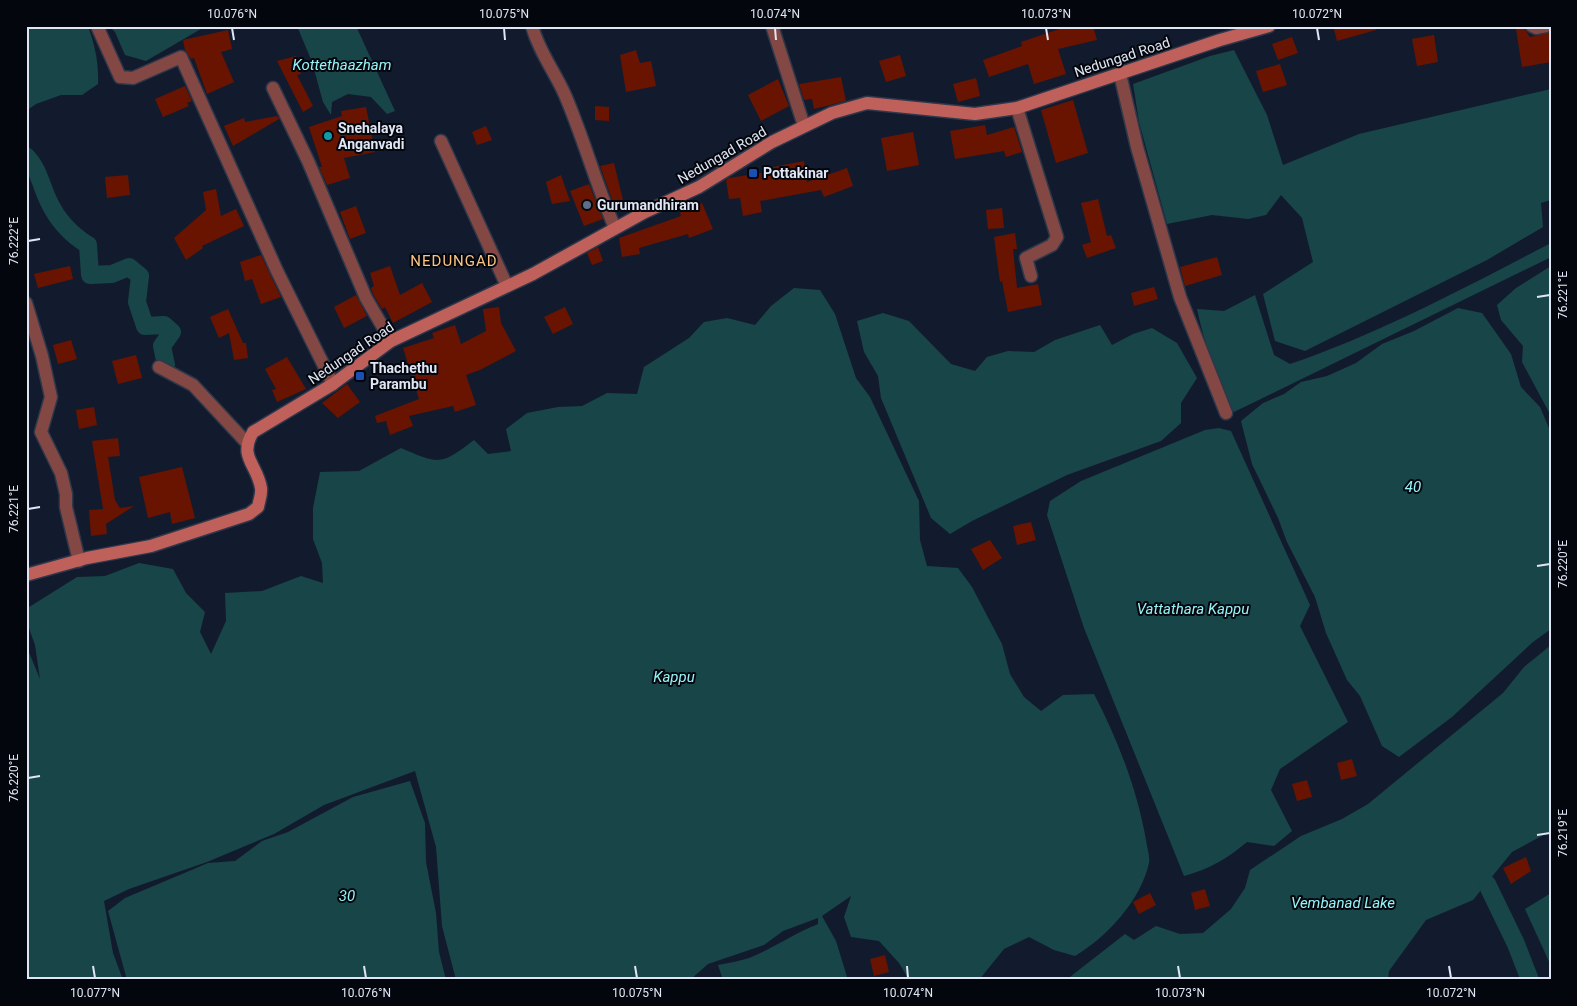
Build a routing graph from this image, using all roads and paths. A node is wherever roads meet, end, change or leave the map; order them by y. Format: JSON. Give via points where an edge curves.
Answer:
{"nodes":[{"id":1,"x":97,"y":26,"type":"edge"},
{"id":2,"x":532,"y":26,"type":"edge"},
{"id":3,"x":772,"y":26,"type":"edge"},
{"id":4,"x":1269,"y":26,"type":"edge"},
{"id":5,"x":1532,"y":26,"type":"edge"},
{"id":6,"x":1546,"y":26,"type":"edge"},
{"id":7,"x":1120,"y":74,"type":"junction"},
{"id":8,"x":273,"y":88,"type":"dead end"},
{"id":9,"x":1017,"y":108,"type":"junction"},
{"id":10,"x":804,"y":126,"type":"junction"},
{"id":11,"x":441,"y":141,"type":"dead end"},
{"id":12,"x":615,"y":228,"type":"junction"},
{"id":13,"x":1032,"y":276,"type":"dead end"},
{"id":14,"x":507,"y":286,"type":"junction"},
{"id":15,"x":26,"y":303,"type":"edge"},
{"id":16,"x":391,"y":341,"type":"junction"},
{"id":17,"x":159,"y":367,"type":"dead end"},
{"id":18,"x":333,"y":384,"type":"junction"},
{"id":19,"x":1226,"y":413,"type":"dead end"},
{"id":20,"x":246,"y":442,"type":"junction"},
{"id":21,"x":79,"y":561,"type":"junction"},
{"id":22,"x":26,"y":575,"type":"edge"}],
"edges":[{"from":1,"to":18,"type":"street","via":[[120,77],[133,78],[181,57],[277,270]]},
{"from":2,"to":12,"type":"street","via":[[537,44],[564,94]]},
{"from":3,"to":10,"type":"street"},
{"from":4,"to":7,"type":"main road","name":"Nedungad Road"},
{"from":5,"to":6,"type":"street"},
{"from":7,"to":9,"type":"main road","name":"Nedungad Road"},
{"from":7,"to":19,"type":"street","via":[[1180,298]]},
{"from":8,"to":16,"type":"street","via":[[366,298]]},
{"from":9,"to":10,"type":"main road","name":"Nedungad Road","via":[[975,114],[867,103],[832,113]]},
{"from":9,"to":13,"type":"street","via":[[1057,237],[1052,245],[1026,258]]},
{"from":10,"to":12,"type":"main road","name":"Nedungad Road","via":[[699,187]]},
{"from":11,"to":14,"type":"street"},
{"from":12,"to":14,"type":"main road","name":"Nedungad Road"},
{"from":14,"to":16,"type":"main road","name":"Nedungad Road"},
{"from":15,"to":21,"type":"street","via":[[51,397],[40,432],[60,473]]},
{"from":16,"to":18,"type":"main road","name":"Nedungad Road"},
{"from":17,"to":20,"type":"street","via":[[193,385]]},
{"from":18,"to":20,"type":"main road","name":"Nedungad Road","via":[[253,432]]},
{"from":20,"to":21,"type":"main road","via":[[260,486],[258,508],[249,514],[151,546]]},
{"from":21,"to":22,"type":"main road"}]}
